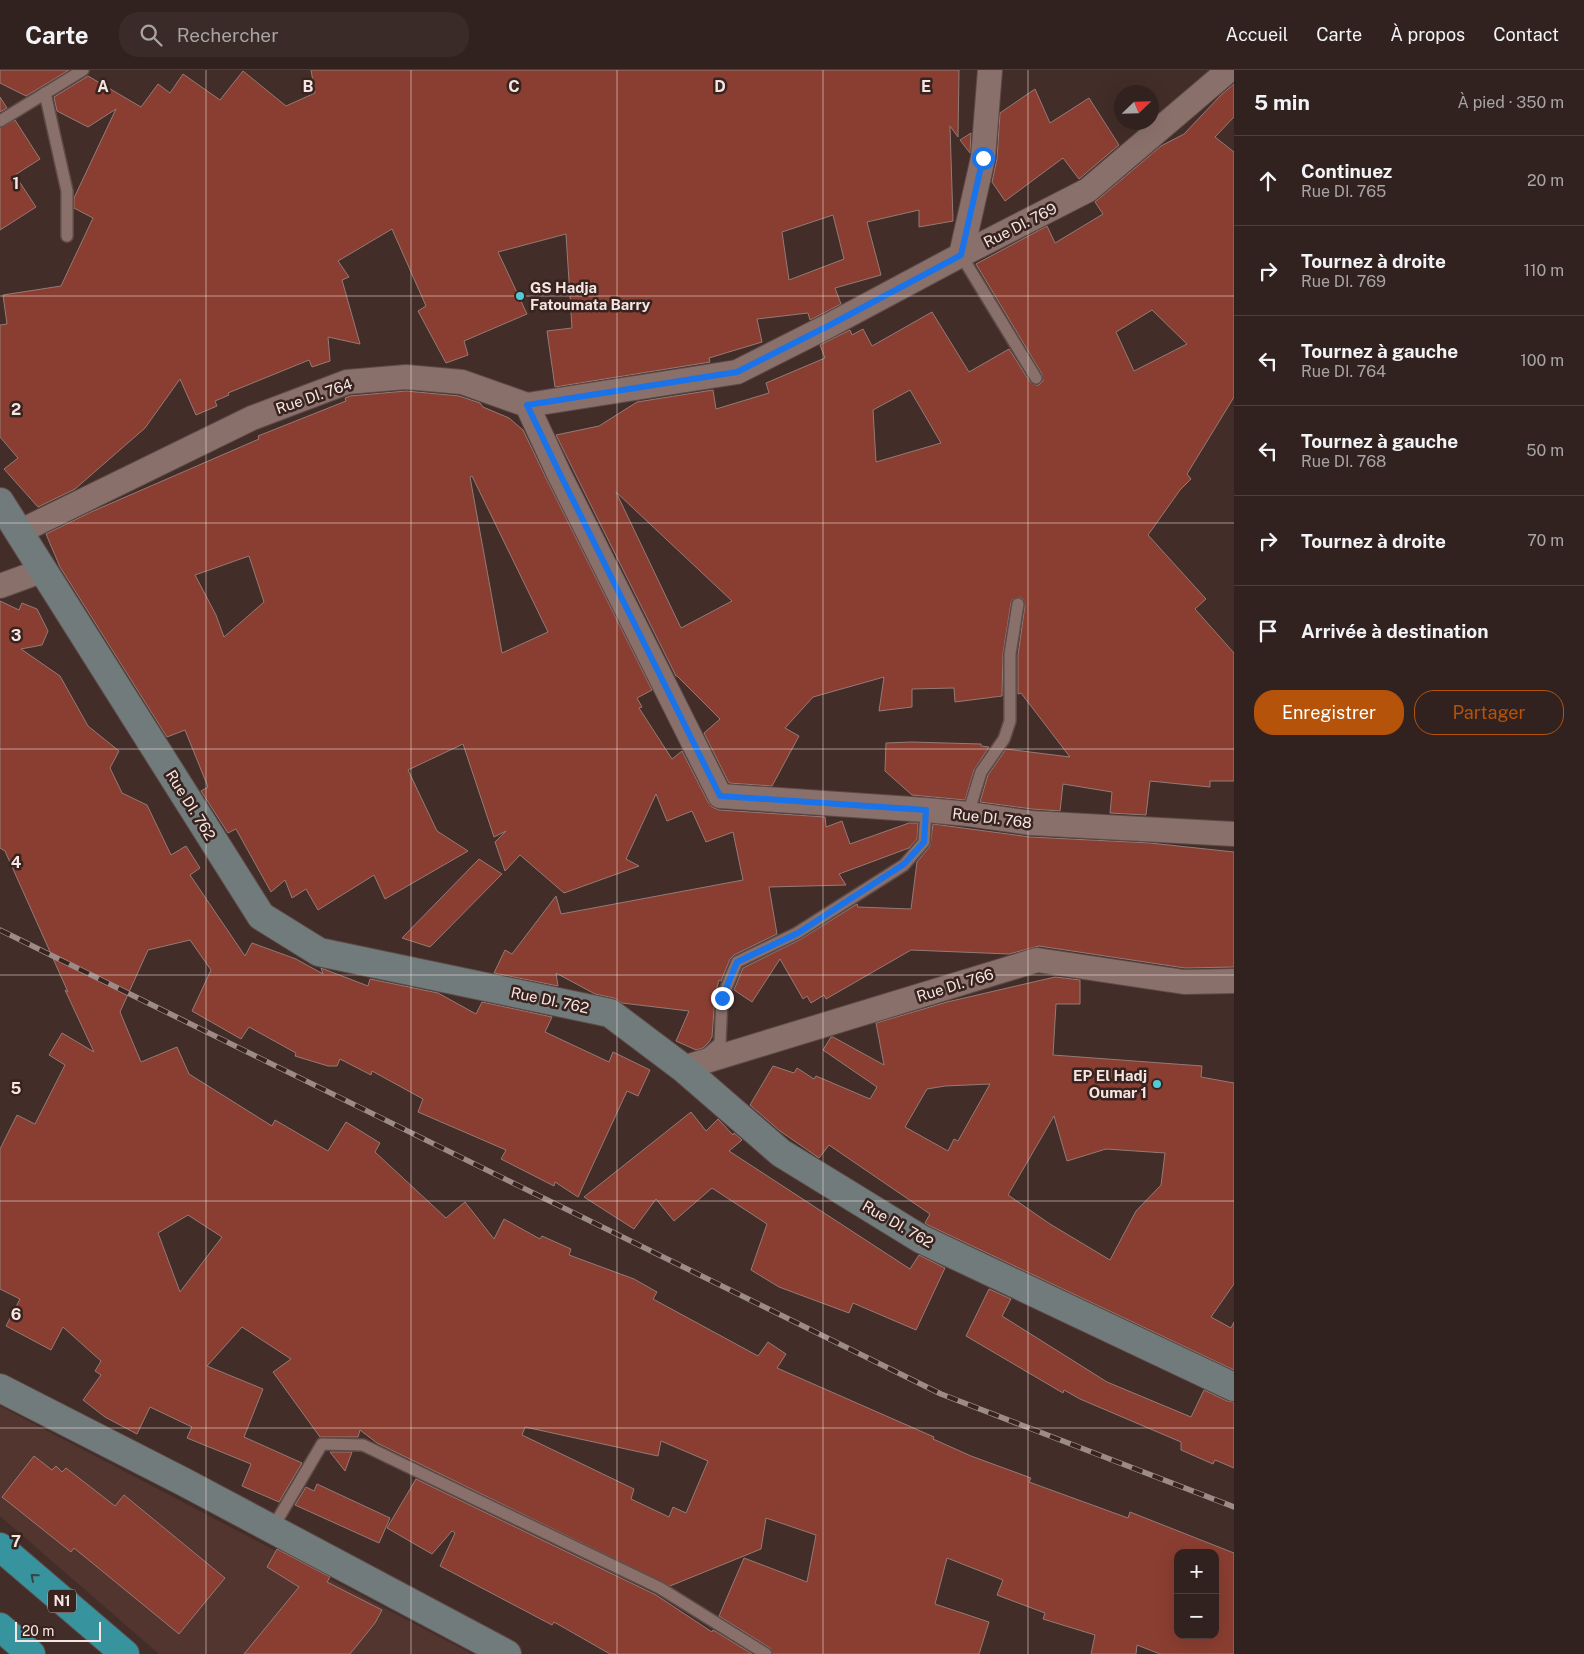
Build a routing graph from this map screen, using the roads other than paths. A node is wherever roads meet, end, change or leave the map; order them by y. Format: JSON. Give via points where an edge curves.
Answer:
{"nodes":[{"id":1,"x":83,"y":70,"type":"edge"},
{"id":2,"x":990,"y":70,"type":"edge"},
{"id":3,"x":1228,"y":70,"type":"edge"},
{"id":4,"x":45,"y":93,"type":"junction"},
{"id":5,"x":0,"y":121,"type":"edge"},
{"id":6,"x":67,"y":236,"type":"dead end"},
{"id":7,"x":961,"y":255,"type":"junction"},
{"id":8,"x":1036,"y":378,"type":"dead end"},
{"id":9,"x":527,"y":405,"type":"junction"},
{"id":10,"x":0,"y":502,"type":"edge"},
{"id":11,"x":19,"y":532,"type":"junction"},
{"id":12,"x":44,"y":570,"type":"junction"},
{"id":13,"x":0,"y":586,"type":"edge"},
{"id":14,"x":1018,"y":604,"type":"dead end"},
{"id":15,"x":926,"y":810,"type":"junction"},
{"id":16,"x":968,"y":814,"type":"junction"},
{"id":17,"x":1234,"y":834,"type":"edge"},
{"id":18,"x":1234,"y":981,"type":"edge"},
{"id":19,"x":683,"y":1068,"type":"junction"},
{"id":20,"x":1234,"y":1387,"type":"edge"},
{"id":21,"x":0,"y":1388,"type":"edge"},
{"id":22,"x":272,"y":1529,"type":"junction"},
{"id":23,"x":0,"y":1548,"type":"edge"},
{"id":24,"x":0,"y":1627,"type":"edge"},
{"id":25,"x":31,"y":1654,"type":"edge"},
{"id":26,"x":125,"y":1654,"type":"edge"},
{"id":27,"x":506,"y":1654,"type":"edge"},
{"id":28,"x":766,"y":1654,"type":"edge"}],
"edges":[{"from":1,"to":4,"type":"lane"},
{"from":2,"to":7,"type":"street","via":[[983,158]]},
{"from":3,"to":7,"type":"street","name":"Rue DI. 769","via":[[1088,190]]},
{"from":4,"to":5,"type":"lane"},
{"from":4,"to":6,"type":"lane","via":[[67,191]]},
{"from":7,"to":8,"type":"lane"},
{"from":7,"to":9,"type":"street","name":"Rue DI. 769","via":[[737,372]]},
{"from":9,"to":11,"type":"street","name":"Rue DI. 764","via":[[462,382],[406,377],[348,382],[252,418]]},
{"from":9,"to":15,"type":"street","name":"Rue DI. 768","via":[[720,796]]},
{"from":10,"to":11,"type":"street","name":"Rue DI. 762"},
{"from":11,"to":12,"type":"street","name":"Rue DI. 762"},
{"from":12,"to":13,"type":"street"},
{"from":12,"to":19,"type":"street","name":"Rue DI. 762","via":[[261,916],[319,952],[610,1013]]},
{"from":14,"to":16,"type":"lane","via":[[1010,654],[1010,721],[1004,739],[981,772]]},
{"from":15,"to":16,"type":"street","name":"Rue DI. 768"},
{"from":15,"to":19,"type":"lane","via":[[924,842],[904,864],[798,933],[737,962],[722,998],[720,1043]]},
{"from":16,"to":17,"type":"street","name":"Rue DI. 768","via":[[1031,824]]},
{"from":18,"to":19,"type":"street","name":"Rue DI. 766","via":[[1184,982],[1036,960]]},
{"from":19,"to":20,"type":"street","name":"Rue DI. 762","via":[[781,1153],[921,1239]]},
{"from":21,"to":22,"type":"street"},
{"from":22,"to":27,"type":"street"},
{"from":22,"to":28,"type":"lane","via":[[322,1444],[363,1445],[660,1588]]},
{"from":26,"to":23,"type":"highway","number":"N1","one_way":true},
{"from":24,"to":25,"type":"highway"}]}
